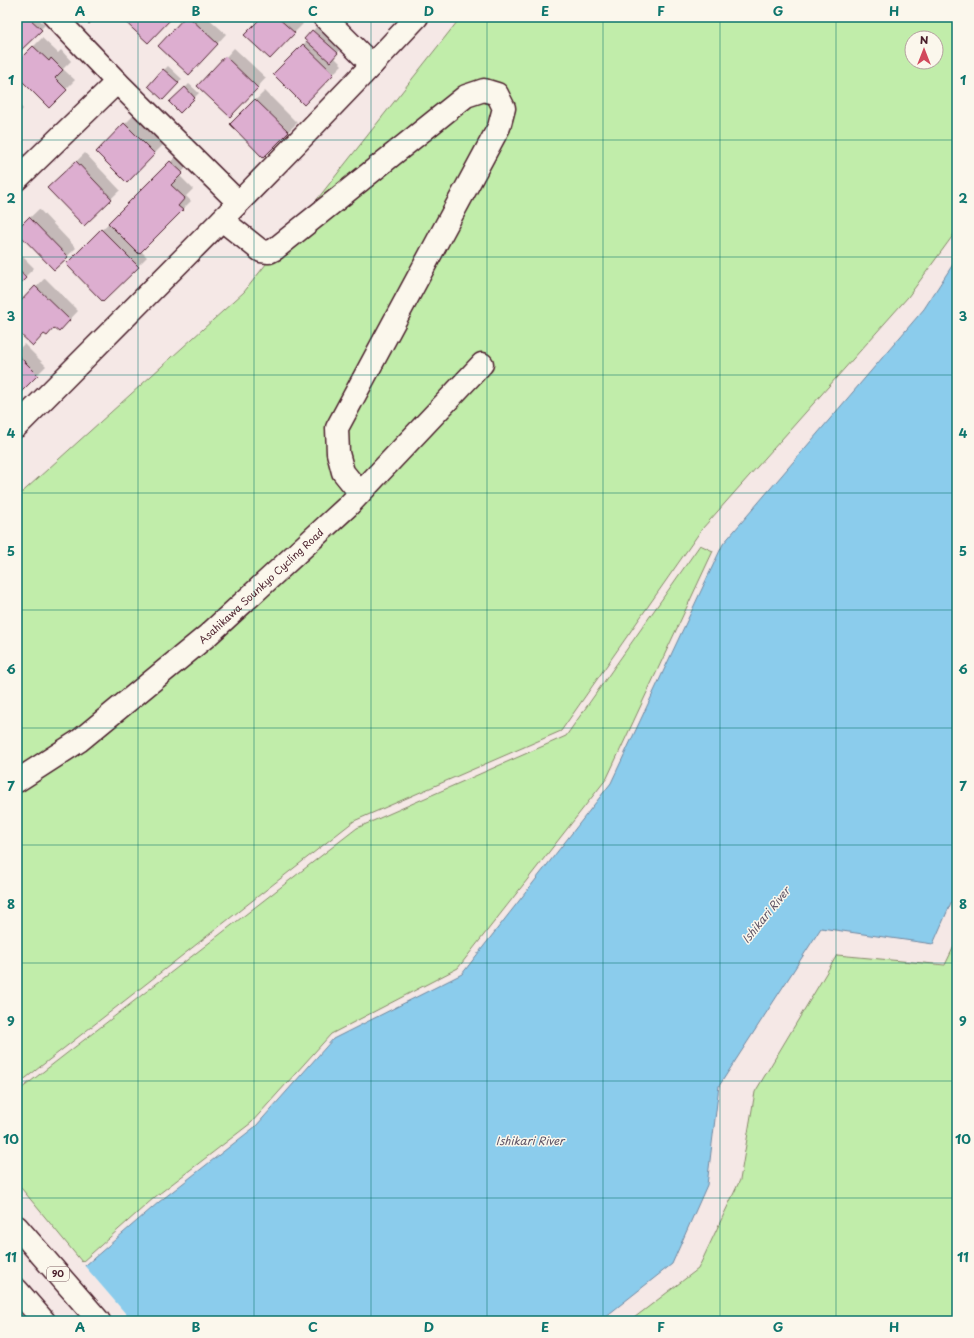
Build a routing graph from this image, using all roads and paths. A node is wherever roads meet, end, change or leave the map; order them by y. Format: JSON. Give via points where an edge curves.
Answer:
{"nodes":[{"id":1,"x":55,"y":17,"type":"edge"},
{"id":2,"x":324,"y":17,"type":"edge"},
{"id":3,"x":417,"y":17,"type":"edge"},
{"id":4,"x":372,"y":65,"type":"junction"},
{"id":5,"x":117,"y":82,"type":"junction"},
{"id":6,"x":17,"y":179,"type":"edge"},
{"id":7,"x":238,"y":202,"type":"junction"},
{"id":8,"x":222,"y":220,"type":"junction"},
{"id":9,"x":482,"y":364,"type":"dead end"},
{"id":10,"x":17,"y":426,"type":"edge"},
{"id":11,"x":360,"y":493,"type":"junction"},
{"id":12,"x":17,"y":781,"type":"edge"},
{"id":13,"x":17,"y":1227,"type":"edge"},
{"id":14,"x":17,"y":1290,"type":"edge"},
{"id":15,"x":44,"y":1321,"type":"edge"},
{"id":16,"x":99,"y":1321,"type":"edge"}],
"edges":[{"from":1,"to":5,"type":"street"},
{"from":2,"to":4,"type":"street"},
{"from":3,"to":4,"type":"street"},
{"from":4,"to":7,"type":"street"},
{"from":5,"to":6,"type":"street"},
{"from":5,"to":7,"type":"street"},
{"from":7,"to":8,"type":"street"},
{"from":8,"to":10,"type":"street"},
{"from":8,"to":11,"type":"street","via":[[261,251],[269,252],[466,96],[484,90],[497,94],[504,108],[499,127],[337,428],[338,453],[343,472]]},
{"from":9,"to":11,"type":"street","name":"Asahikawa Sounkyo Cycling Road"},
{"from":11,"to":12,"type":"street","name":"Asahikawa Sounkyo Cycling Road","via":[[208,635],[79,741]]},
{"from":13,"to":16,"type":"street","number":"90"},
{"from":14,"to":15,"type":"street"}]}
